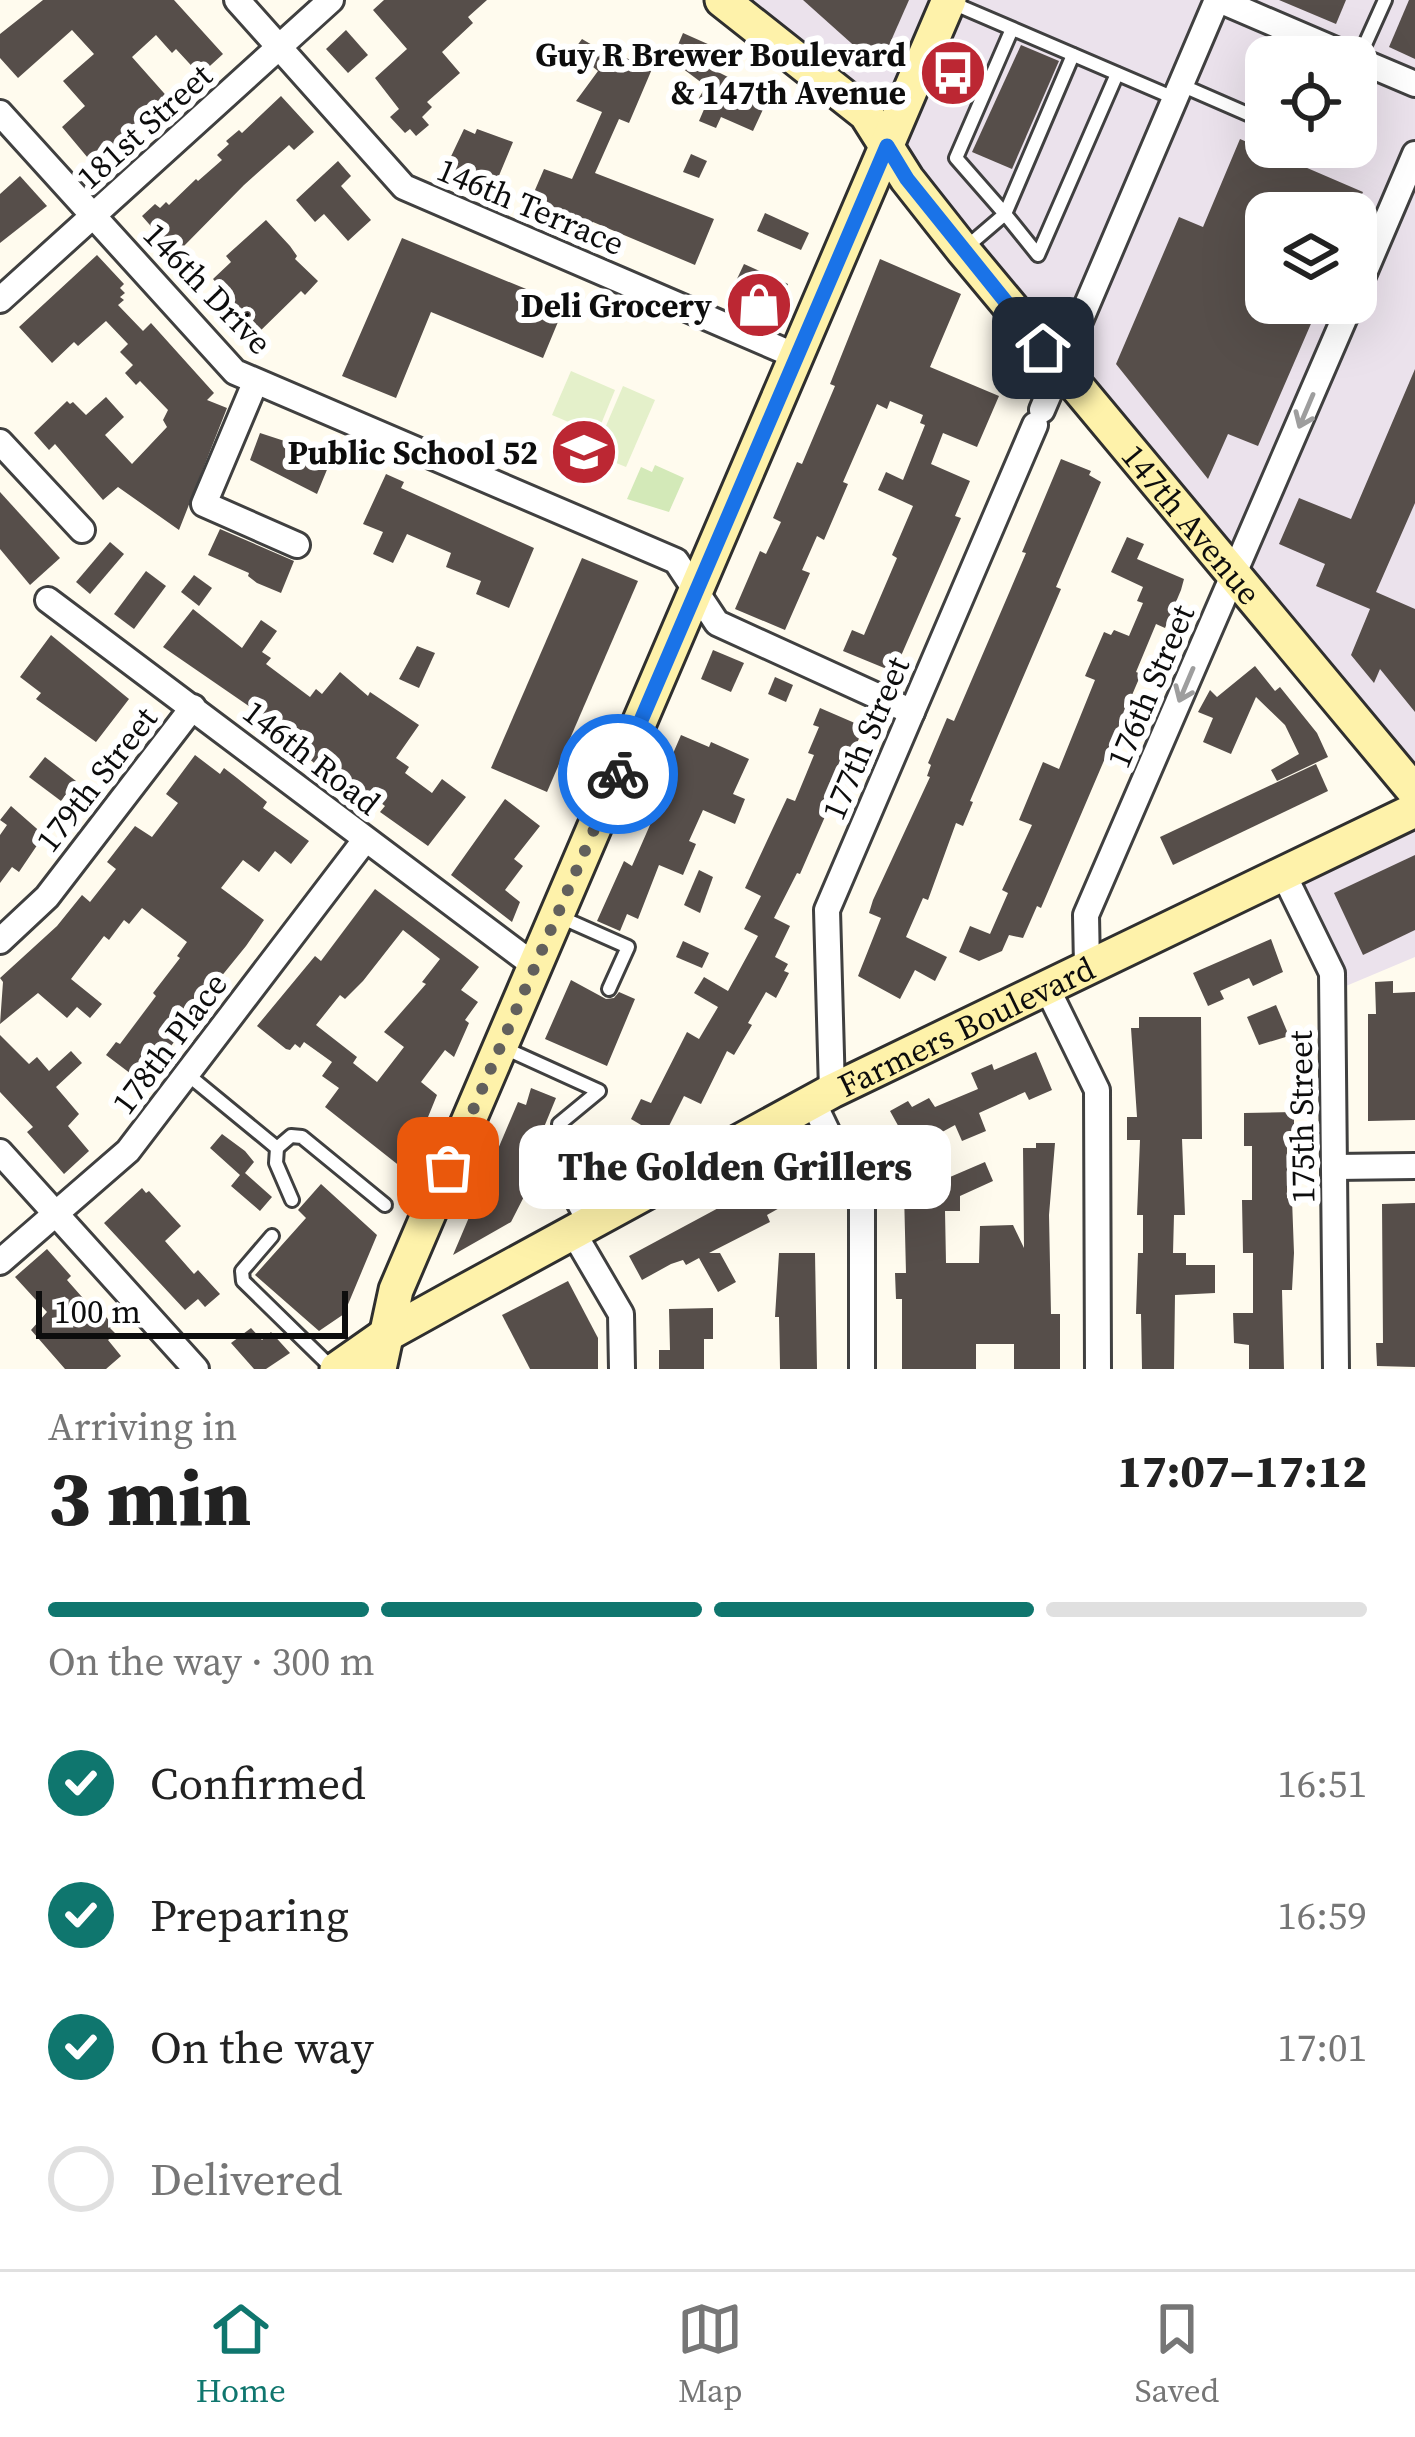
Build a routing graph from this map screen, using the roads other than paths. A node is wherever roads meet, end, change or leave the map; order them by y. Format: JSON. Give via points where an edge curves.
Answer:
{"nodes":[{"id":1,"x":237,"y":0,"type":"edge"},
{"id":2,"x":331,"y":0,"type":"edge"},
{"id":3,"x":722,"y":0,"type":"edge"},
{"id":4,"x":1384,"y":0,"type":"edge"},
{"id":5,"x":949,"y":1,"type":"edge"},
{"id":6,"x":1224,"y":1,"type":"edge"},
{"id":7,"x":1012,"y":28,"type":"junction"},
{"id":8,"x":1304,"y":36,"type":"edge"},
{"id":9,"x":1366,"y":36,"type":"edge"},
{"id":10,"x":279,"y":47,"type":"junction"},
{"id":11,"x":1072,"y":55,"type":"junction"},
{"id":12,"x":1377,"y":68,"type":"edge"},
{"id":13,"x":1117,"y":74,"type":"junction"},
{"id":14,"x":1415,"y":84,"type":"edge"},
{"id":15,"x":1178,"y":92,"type":"junction"},
{"id":16,"x":0,"y":113,"type":"edge"},
{"id":17,"x":1245,"y":115,"type":"edge"},
{"id":18,"x":887,"y":146,"type":"junction"},
{"id":19,"x":1415,"y":154,"type":"edge"},
{"id":20,"x":1005,"y":214,"type":"junction"},
{"id":21,"x":94,"y":216,"type":"junction"},
{"id":22,"x":1377,"y":243,"type":"edge"},
{"id":23,"x":963,"y":250,"type":"junction"},
{"id":24,"x":0,"y":300,"type":"edge"},
{"id":25,"x":1343,"y":324,"type":"edge"},
{"id":26,"x":796,"y":356,"type":"junction"},
{"id":27,"x":1059,"y":368,"type":"junction"},
{"id":28,"x":255,"y":383,"type":"junction"},
{"id":29,"x":0,"y":442,"type":"edge"},
{"id":30,"x":82,"y":530,"type":"dead end"},
{"id":31,"x":297,"y":544,"type":"dead end"},
{"id":32,"x":1233,"y":578,"type":"junction"},
{"id":33,"x":696,"y":593,"type":"junction"},
{"id":34,"x":48,"y":600,"type":"dead end"},
{"id":35,"x":193,"y":707,"type":"junction"},
{"id":36,"x":912,"y":712,"type":"junction"},
{"id":37,"x":1415,"y":792,"type":"edge"},
{"id":38,"x":1415,"y":810,"type":"edge"},
{"id":39,"x":365,"y":840,"type":"junction"},
{"id":40,"x":1284,"y":875,"type":"junction"},
{"id":41,"x":557,"y":915,"type":"junction"},
{"id":42,"x":0,"y":941,"type":"edge"},
{"id":43,"x":535,"y":966,"type":"junction"},
{"id":44,"x":1087,"y":967,"type":"junction"},
{"id":45,"x":1046,"y":986,"type":"junction"},
{"id":46,"x":609,"y":989,"type":"dead end"},
{"id":47,"x":501,"y":1046,"type":"junction"},
{"id":48,"x":187,"y":1074,"type":"junction"},
{"id":49,"x":823,"y":1097,"type":"junction"},
{"id":50,"x":559,"y":1124,"type":"dead end"},
{"id":51,"x":277,"y":1148,"type":"junction"},
{"id":52,"x":602,"y":1149,"type":"dead end"},
{"id":53,"x":0,"y":1152,"type":"edge"},
{"id":54,"x":1415,"y":1166,"type":"edge"},
{"id":55,"x":1335,"y":1167,"type":"junction"},
{"id":56,"x":292,"y":1200,"type":"dead end"},
{"id":57,"x":385,"y":1204,"type":"dead end"},
{"id":58,"x":55,"y":1213,"type":"junction"},
{"id":59,"x":579,"y":1228,"type":"junction"},
{"id":60,"x":272,"y":1236,"type":"dead end"},
{"id":61,"x":0,"y":1262,"type":"edge"},
{"id":62,"x":381,"y":1353,"type":"edge"},
{"id":63,"x":196,"y":1369,"type":"edge"},
{"id":64,"x":335,"y":1369,"type":"edge"},
{"id":65,"x":622,"y":1369,"type":"edge"},
{"id":66,"x":862,"y":1369,"type":"edge"},
{"id":67,"x":1098,"y":1369,"type":"edge"},
{"id":68,"x":1336,"y":1369,"type":"edge"}],
"edges":[{"from":1,"to":10,"type":"street","name":"146th Terrace"},
{"from":2,"to":10,"type":"street","name":"181st Street"},
{"from":3,"to":18,"type":"main road","name":"147th Avenue","via":[[866,114]]},
{"from":4,"to":9,"type":"lane"},
{"from":5,"to":7,"type":"lane"},
{"from":5,"to":18,"type":"main road"},
{"from":6,"to":8,"type":"street"},
{"from":6,"to":15,"type":"street","name":"177th Street"},
{"from":7,"to":11,"type":"lane"},
{"from":7,"to":20,"type":"lane","via":[[956,158]]},
{"from":10,"to":21,"type":"street","name":"181st Street"},
{"from":10,"to":26,"type":"street","name":"146th Terrace","via":[[404,188]]},
{"from":11,"to":13,"type":"lane"},
{"from":11,"to":20,"type":"lane"},
{"from":12,"to":14,"type":"street"},
{"from":13,"to":15,"type":"lane"},
{"from":13,"to":20,"type":"lane","via":[[1038,255]]},
{"from":15,"to":17,"type":"lane"},
{"from":15,"to":27,"type":"street","name":"177th Street"},
{"from":16,"to":21,"type":"street","name":"146th Drive"},
{"from":18,"to":23,"type":"main road","name":"147th Avenue"},
{"from":18,"to":26,"type":"main road"},
{"from":19,"to":22,"type":"street"},
{"from":20,"to":23,"type":"lane"},
{"from":21,"to":24,"type":"street","name":"181st Street"},
{"from":21,"to":28,"type":"street","name":"146th Drive","via":[[235,372]]},
{"from":23,"to":27,"type":"main road","name":"147th Avenue"},
{"from":25,"to":32,"type":"street","name":"176th Street","one_way":true},
{"from":26,"to":33,"type":"main road"},
{"from":27,"to":32,"type":"main road","name":"147th Avenue"},
{"from":27,"to":36,"type":"street","name":"177th Street"},
{"from":28,"to":31,"type":"street","via":[[204,504]]},
{"from":28,"to":33,"type":"street","name":"146th Drive","via":[[676,561]]},
{"from":29,"to":30,"type":"street"},
{"from":32,"to":37,"type":"main road","name":"147th Avenue"},
{"from":32,"to":44,"type":"street","name":"176th Street","one_way":true,"via":[[1086,915]]},
{"from":33,"to":36,"type":"street","name":"146th Drive","via":[[717,623]]},
{"from":33,"to":41,"type":"main road"},
{"from":34,"to":35,"type":"street","name":"146th Road"},
{"from":35,"to":39,"type":"street","name":"146th Road"},
{"from":35,"to":42,"type":"street","name":"179th Street","via":[[47,897]]},
{"from":36,"to":49,"type":"street","name":"177th Street","via":[[827,910]]},
{"from":38,"to":40,"type":"main road","name":"Farmers Boulevard"},
{"from":39,"to":43,"type":"street","name":"146th Road"},
{"from":39,"to":48,"type":"street","name":"178th Place"},
{"from":40,"to":44,"type":"main road","name":"Farmers Boulevard"},
{"from":40,"to":55,"type":"street","name":"175th Street","via":[[1332,973]]},
{"from":41,"to":43,"type":"main road"},
{"from":41,"to":46,"type":"lane","via":[[628,947]]},
{"from":43,"to":47,"type":"main road"},
{"from":44,"to":45,"type":"main road","name":"Farmers Boulevard"},
{"from":45,"to":49,"type":"main road","name":"Farmers Boulevard"},
{"from":45,"to":67,"type":"street","via":[[1096,1090]]},
{"from":47,"to":50,"type":"lane","via":[[599,1091]]},
{"from":47,"to":62,"type":"main road","via":[[396,1290]]},
{"from":48,"to":51,"type":"lane"},
{"from":48,"to":58,"type":"street","name":"178th Place","via":[[128,1151]]},
{"from":49,"to":59,"type":"main road","name":"Farmers Boulevard"},
{"from":49,"to":66,"type":"street","name":"177th Street","via":[[862,1204]]},
{"from":51,"to":56,"type":"lane"},
{"from":51,"to":57,"type":"lane","via":[[302,1137]]},
{"from":52,"to":59,"type":"lane","via":[[573,1166],[564,1186]]},
{"from":53,"to":58,"type":"street"},
{"from":54,"to":55,"type":"street"},
{"from":55,"to":68,"type":"street","name":"175th Street"},
{"from":58,"to":61,"type":"street","name":"178th Place"},
{"from":58,"to":63,"type":"street"},
{"from":59,"to":62,"type":"main road","name":"Farmers Boulevard"},
{"from":59,"to":65,"type":"street","via":[[621,1314]]},
{"from":60,"to":64,"type":"lane","via":[[242,1271],[243,1282]]},
{"from":62,"to":64,"type":"main road","name":"Farmers Boulevard"}]}
